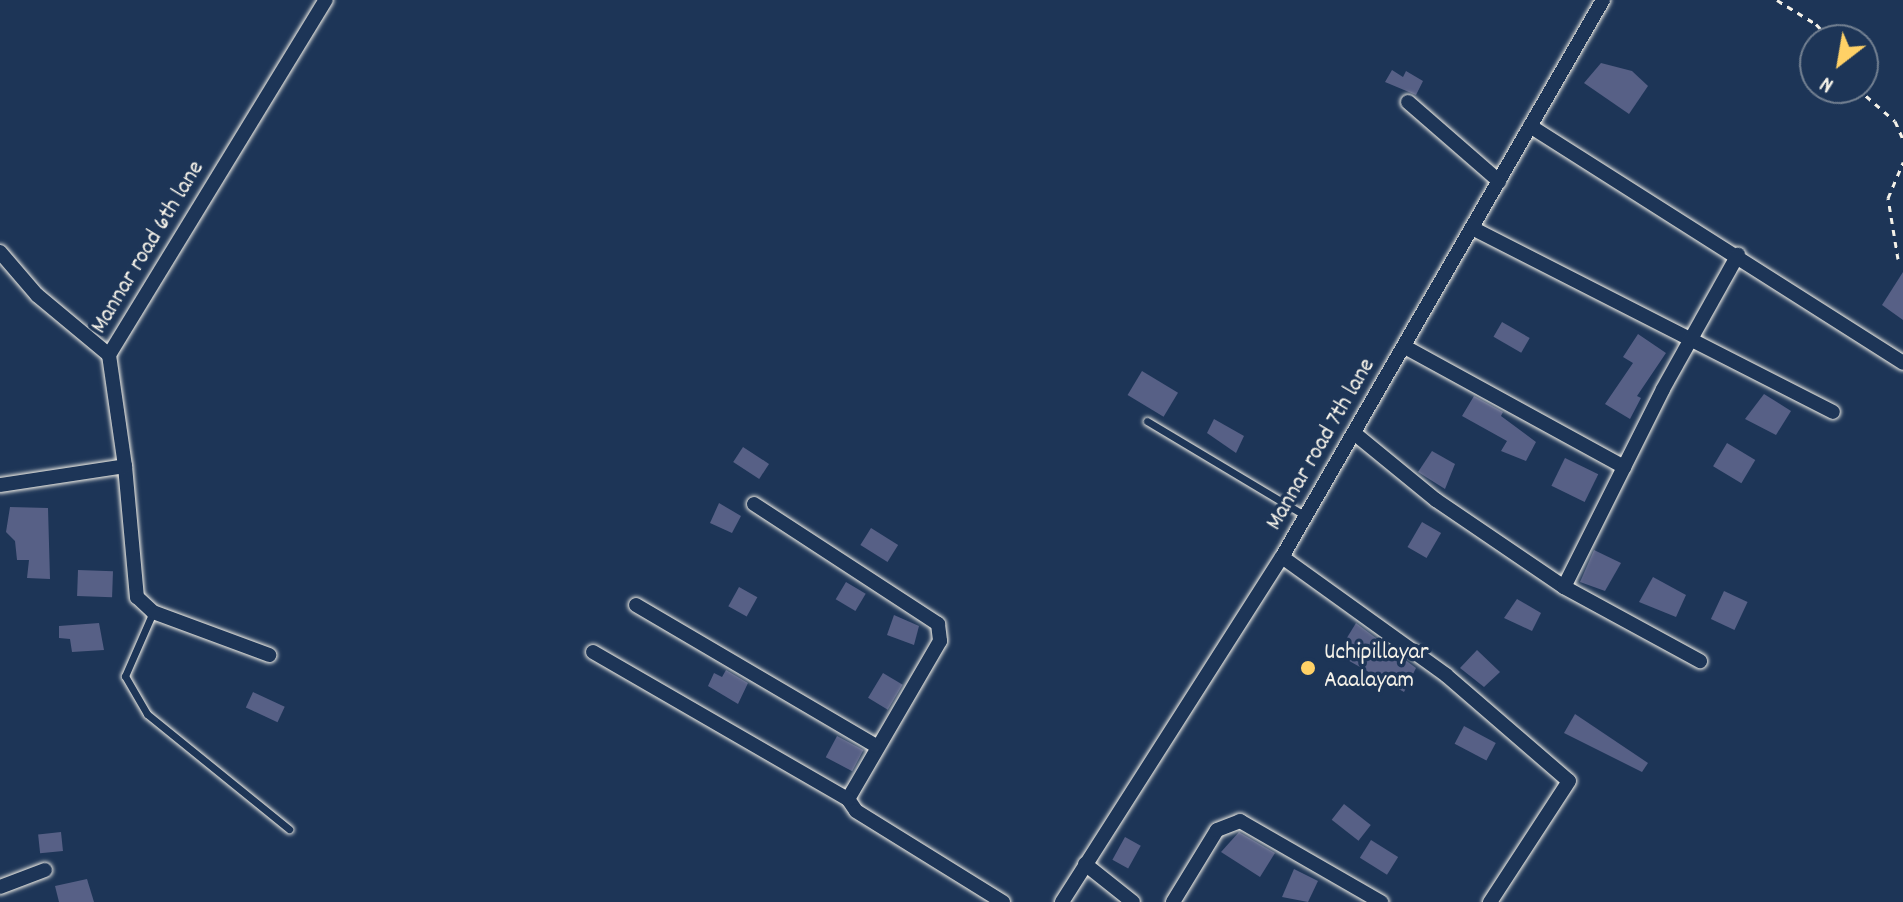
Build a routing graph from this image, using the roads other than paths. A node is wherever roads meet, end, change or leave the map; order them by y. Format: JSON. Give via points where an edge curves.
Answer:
{"nodes":[{"id":1,"x":326,"y":0,"type":"edge"},
{"id":2,"x":1603,"y":0,"type":"edge"},
{"id":3,"x":1408,"y":102,"type":"dead end"},
{"id":4,"x":1530,"y":126,"type":"junction"},
{"id":5,"x":1499,"y":181,"type":"junction"},
{"id":6,"x":1472,"y":228,"type":"junction"},
{"id":7,"x":0,"y":252,"type":"edge"},
{"id":8,"x":1738,"y":255,"type":"junction"},
{"id":9,"x":1689,"y":339,"type":"junction"},
{"id":10,"x":1405,"y":347,"type":"junction"},
{"id":11,"x":109,"y":355,"type":"junction"},
{"id":12,"x":1903,"y":363,"type":"edge"},
{"id":13,"x":1833,"y":412,"type":"dead end"},
{"id":14,"x":1147,"y":421,"type":"dead end"},
{"id":15,"x":1354,"y":433,"type":"junction"},
{"id":16,"x":125,"y":466,"type":"junction"},
{"id":17,"x":1624,"y":467,"type":"junction"},
{"id":18,"x":0,"y":485,"type":"edge"},
{"id":19,"x":754,"y":504,"type":"dead end"},
{"id":20,"x":1306,"y":516,"type":"junction"},
{"id":21,"x":1282,"y":557,"type":"junction"},
{"id":22,"x":1564,"y":587,"type":"junction"},
{"id":23,"x":636,"y":605,"type":"dead end"},
{"id":24,"x":153,"y":612,"type":"junction"},
{"id":25,"x":593,"y":652,"type":"dead end"},
{"id":26,"x":269,"y":655,"type":"dead end"},
{"id":27,"x":1700,"y":661,"type":"dead end"},
{"id":28,"x":875,"y":745,"type":"junction"},
{"id":29,"x":848,"y":799,"type":"junction"},
{"id":30,"x":289,"y":829,"type":"dead end"},
{"id":31,"x":1085,"y":864,"type":"junction"},
{"id":32,"x":45,"y":870,"type":"dead end"},
{"id":33,"x":0,"y":887,"type":"edge"},
{"id":34,"x":1003,"y":902,"type":"edge"},
{"id":35,"x":1062,"y":902,"type":"edge"},
{"id":36,"x":1133,"y":902,"type":"edge"},
{"id":37,"x":1173,"y":902,"type":"edge"},
{"id":38,"x":1381,"y":902,"type":"edge"},
{"id":39,"x":1490,"y":902,"type":"edge"}],
"edges":[{"from":1,"to":11,"type":"street","name":"Mannar road 6th lane"},
{"from":2,"to":4,"type":"street","name":"Mannar road 7th lane"},
{"from":3,"to":5,"type":"street"},
{"from":4,"to":5,"type":"street","name":"Mannar road 7th lane"},
{"from":4,"to":8,"type":"street"},
{"from":5,"to":6,"type":"street","name":"Mannar road 7th lane"},
{"from":6,"to":9,"type":"street"},
{"from":6,"to":10,"type":"street","name":"Mannar road 7th lane"},
{"from":7,"to":11,"type":"street","via":[[37,295]]},
{"from":8,"to":9,"type":"street"},
{"from":8,"to":12,"type":"street"},
{"from":9,"to":13,"type":"street"},
{"from":9,"to":17,"type":"street"},
{"from":10,"to":15,"type":"street","name":"Mannar road 7th lane"},
{"from":10,"to":17,"type":"street"},
{"from":11,"to":16,"type":"street","name":"Mannar road 6th lane"},
{"from":14,"to":20,"type":"lane"},
{"from":15,"to":20,"type":"street","name":"Mannar road 7th lane"},
{"from":15,"to":22,"type":"street","via":[[1436,500]]},
{"from":16,"to":18,"type":"street"},
{"from":16,"to":24,"type":"street","name":"Mannar road 6th lane","via":[[137,597]]},
{"from":17,"to":22,"type":"street"},
{"from":19,"to":28,"type":"street","via":[[938,624],[940,641]]},
{"from":20,"to":21,"type":"street","name":"Mannar road 7th lane"},
{"from":21,"to":31,"type":"street","name":"Mannar road 7th lane"},
{"from":21,"to":39,"type":"street","via":[[1446,675],[1569,781]]},
{"from":22,"to":27,"type":"street"},
{"from":23,"to":28,"type":"street"},
{"from":24,"to":26,"type":"street"},
{"from":24,"to":30,"type":"lane","via":[[125,676],[147,714]]},
{"from":25,"to":29,"type":"street"},
{"from":28,"to":29,"type":"street"},
{"from":29,"to":34,"type":"street","via":[[856,811]]},
{"from":31,"to":35,"type":"street","name":"Mannar road 7th lane"},
{"from":31,"to":36,"type":"street"},
{"from":32,"to":33,"type":"street"},
{"from":37,"to":38,"type":"street","via":[[1217,830],[1240,821]]}]}
